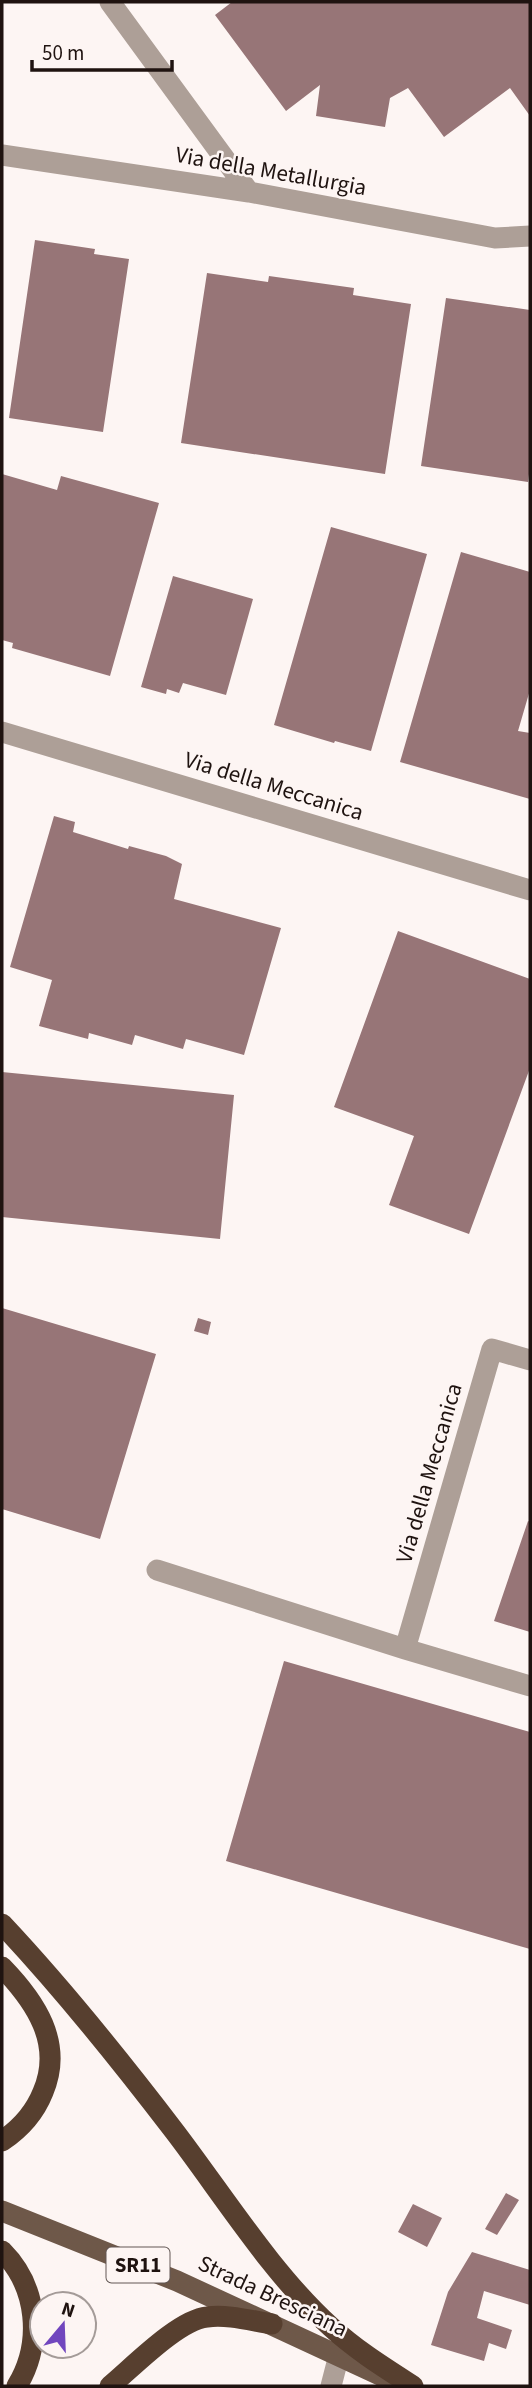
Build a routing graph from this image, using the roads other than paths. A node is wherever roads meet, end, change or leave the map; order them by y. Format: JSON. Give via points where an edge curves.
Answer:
{"nodes":[{"id":1,"x":110,"y":2,"type":"edge"},
{"id":2,"x":2,"y":155,"type":"edge"},
{"id":3,"x":249,"y":192,"type":"junction"},
{"id":4,"x":530,"y":236,"type":"edge"},
{"id":5,"x":2,"y":732,"type":"edge"},
{"id":6,"x":530,"y":890,"type":"edge"},
{"id":7,"x":530,"y":1360,"type":"edge"},
{"id":8,"x":157,"y":1570,"type":"dead end"},
{"id":9,"x":405,"y":1649,"type":"junction"},
{"id":10,"x":530,"y":1686,"type":"edge"},
{"id":11,"x":2,"y":1924,"type":"edge"},
{"id":12,"x":2,"y":1967,"type":"edge"},
{"id":13,"x":2,"y":2141,"type":"edge"},
{"id":14,"x":2,"y":2211,"type":"edge"},
{"id":15,"x":2,"y":2250,"type":"edge"},
{"id":16,"x":272,"y":2324,"type":"junction"},
{"id":17,"x":339,"y":2355,"type":"junction"},
{"id":18,"x":17,"y":2386,"type":"edge"},
{"id":19,"x":110,"y":2386,"type":"edge"},
{"id":20,"x":331,"y":2386,"type":"edge"},
{"id":21,"x":403,"y":2386,"type":"edge"},
{"id":22,"x":413,"y":2386,"type":"edge"}],
"edges":[{"from":1,"to":3,"type":"street"},
{"from":2,"to":3,"type":"street","name":"Via della Metallurgia"},
{"from":3,"to":4,"type":"street","name":"Via della Metallurgia","via":[[495,238]]},
{"from":5,"to":6,"type":"street","name":"Via della Meccanica"},
{"from":7,"to":9,"type":"street","name":"Via della Meccanica","via":[[492,1349]]},
{"from":8,"to":9,"type":"street"},
{"from":9,"to":10,"type":"street"},
{"from":11,"to":22,"type":"highway","via":[[86,2018],[309,2304],[351,2344]]},
{"from":12,"to":13,"type":"highway","via":[[40,2016],[51,2056],[40,2099],[23,2124]]},
{"from":14,"to":16,"type":"main road","name":"Strada Bresciana","number":"SR11","via":[[177,2280]]},
{"from":15,"to":18,"type":"highway","via":[[18,2271],[33,2308],[32,2347]]},
{"from":16,"to":17,"type":"main road","name":"Strada Bresciana","number":"SR11"},
{"from":16,"to":19,"type":"highway","via":[[209,2316],[195,2319]]},
{"from":17,"to":20,"type":"street"},
{"from":17,"to":21,"type":"main road","name":"Strada Bresciana","number":"SR11"}]}
